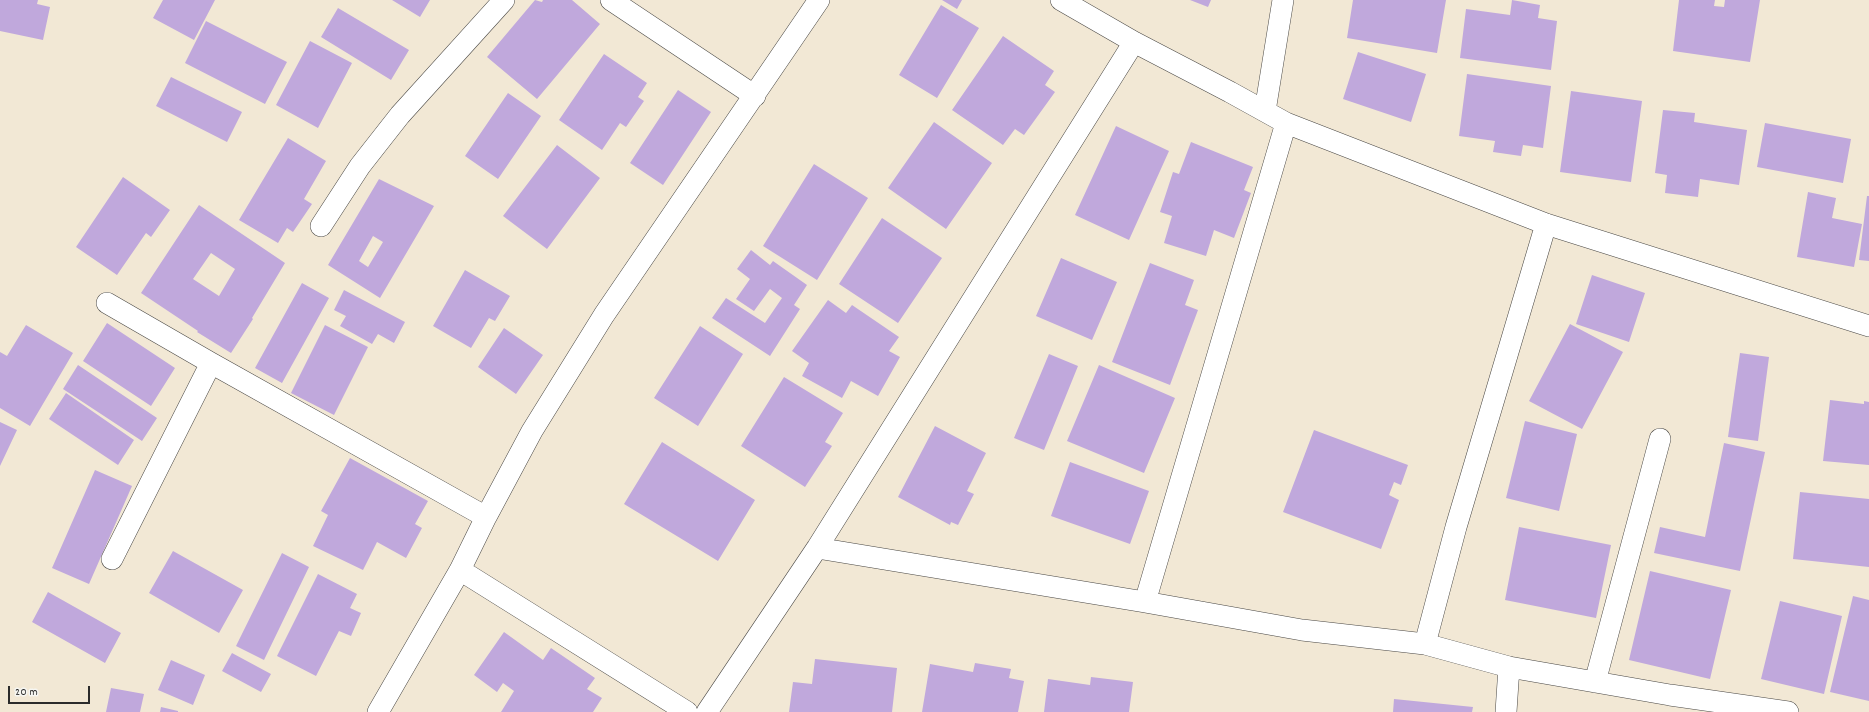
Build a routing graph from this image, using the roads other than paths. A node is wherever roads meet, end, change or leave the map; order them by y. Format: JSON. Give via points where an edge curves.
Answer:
{"nodes":[{"id":1,"x":504,"y":0,"type":"edge"},
{"id":2,"x":611,"y":0,"type":"edge"},
{"id":3,"x":819,"y":0,"type":"edge"},
{"id":4,"x":1061,"y":0,"type":"edge"},
{"id":5,"x":1283,"y":0,"type":"edge"},
{"id":6,"x":1134,"y":42,"type":"junction"},
{"id":7,"x":755,"y":96,"type":"junction"},
{"id":8,"x":1265,"y":111,"type":"junction"},
{"id":9,"x":1286,"y":123,"type":"junction"},
{"id":10,"x":1546,"y":224,"type":"junction"},
{"id":11,"x":321,"y":226,"type":"dead end"},
{"id":12,"x":107,"y":303,"type":"dead end"},
{"id":13,"x":1869,"y":326,"type":"edge"},
{"id":14,"x":211,"y":363,"type":"junction"},
{"id":15,"x":1660,"y":439,"type":"dead end"},
{"id":16,"x":486,"y":517,"type":"junction"},
{"id":17,"x":817,"y":548,"type":"junction"},
{"id":18,"x":112,"y":559,"type":"dead end"},
{"id":19,"x":460,"y":570,"type":"junction"},
{"id":20,"x":1145,"y":602,"type":"junction"},
{"id":21,"x":1425,"y":644,"type":"junction"},
{"id":22,"x":1509,"y":667,"type":"junction"},
{"id":23,"x":1595,"y":682,"type":"junction"},
{"id":24,"x":378,"y":712,"type":"edge"},
{"id":25,"x":687,"y":712,"type":"edge"},
{"id":26,"x":707,"y":712,"type":"edge"},
{"id":27,"x":1506,"y":712,"type":"edge"},
{"id":28,"x":1788,"y":712,"type":"edge"}],
"edges":[{"from":1,"to":11,"type":"street","via":[[400,115],[360,166]]},
{"from":2,"to":7,"type":"street"},
{"from":3,"to":7,"type":"street"},
{"from":4,"to":6,"type":"street"},
{"from":5,"to":8,"type":"street"},
{"from":6,"to":8,"type":"street"},
{"from":6,"to":17,"type":"street"},
{"from":7,"to":16,"type":"street","via":[[604,315],[532,431]]},
{"from":8,"to":9,"type":"street"},
{"from":9,"to":10,"type":"street"},
{"from":9,"to":20,"type":"street"},
{"from":10,"to":13,"type":"street"},
{"from":10,"to":21,"type":"street","via":[[1456,527]]},
{"from":12,"to":14,"type":"street"},
{"from":14,"to":16,"type":"street"},
{"from":14,"to":18,"type":"street"},
{"from":15,"to":23,"type":"street"},
{"from":16,"to":19,"type":"street"},
{"from":17,"to":20,"type":"street"},
{"from":17,"to":26,"type":"street"},
{"from":19,"to":24,"type":"street"},
{"from":19,"to":25,"type":"street"},
{"from":20,"to":21,"type":"street","via":[[1302,630]]},
{"from":21,"to":22,"type":"street"},
{"from":22,"to":23,"type":"street"},
{"from":22,"to":27,"type":"street"},
{"from":23,"to":28,"type":"street"}]}
